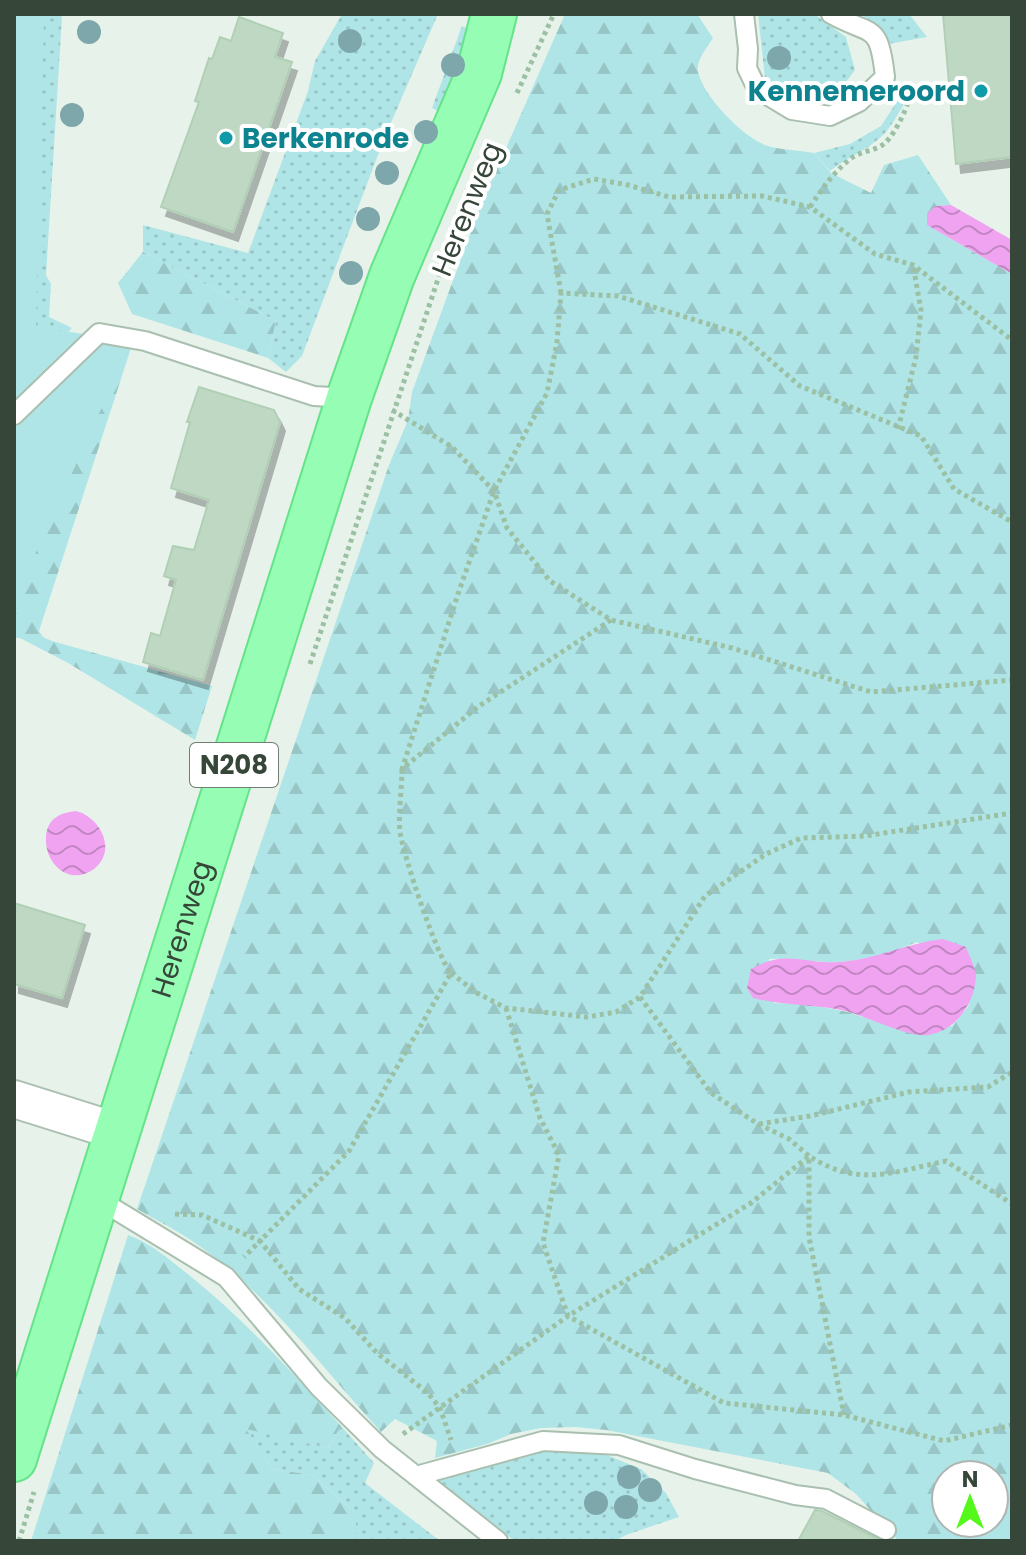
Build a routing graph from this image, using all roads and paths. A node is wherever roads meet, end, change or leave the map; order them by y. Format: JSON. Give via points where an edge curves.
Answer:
{"nodes":[{"id":1,"x":494,"y":14,"type":"edge"},
{"id":2,"x":520,"y":14,"type":"edge"},
{"id":3,"x":554,"y":14,"type":"edge"},
{"id":4,"x":744,"y":14,"type":"edge"},
{"id":5,"x":831,"y":14,"type":"edge"},
{"id":6,"x":479,"y":73,"type":"junction"},
{"id":7,"x":885,"y":77,"type":"junction"},
{"id":8,"x":515,"y":97,"type":"dead end"},
{"id":9,"x":810,"y":207,"type":"junction"},
{"id":10,"x":443,"y":265,"type":"dead end"},
{"id":11,"x":913,"y":265,"type":"junction"},
{"id":12,"x":561,"y":293,"type":"junction"},
{"id":13,"x":1012,"y":340,"type":"edge"},
{"id":14,"x":349,"y":398,"type":"junction"},
{"id":15,"x":14,"y":415,"type":"edge"},
{"id":16,"x":898,"y":429,"type":"junction"},
{"id":17,"x":494,"y":491,"type":"junction"},
{"id":18,"x":1012,"y":522,"type":"edge"},
{"id":19,"x":611,"y":620,"type":"junction"},
{"id":20,"x":1012,"y":680,"type":"edge"},
{"id":21,"x":402,"y":769,"type":"junction"},
{"id":22,"x":1012,"y":813,"type":"edge"},
{"id":23,"x":451,"y":973,"type":"junction"},
{"id":24,"x":640,"y":997,"type":"junction"},
{"id":25,"x":506,"y":1008,"type":"junction"},
{"id":26,"x":1012,"y":1072,"type":"edge"},
{"id":27,"x":14,"y":1099,"type":"edge"},
{"id":28,"x":758,"y":1124,"type":"junction"},
{"id":29,"x":119,"y":1132,"type":"junction"},
{"id":30,"x":809,"y":1156,"type":"junction"},
{"id":31,"x":98,"y":1199,"type":"junction"},
{"id":32,"x":1012,"y":1204,"type":"edge"},
{"id":33,"x":141,"y":1226,"type":"junction"},
{"id":34,"x":260,"y":1241,"type":"junction"},
{"id":35,"x":568,"y":1316,"type":"junction"},
{"id":36,"x":440,"y":1408,"type":"junction"},
{"id":37,"x":844,"y":1415,"type":"junction"},
{"id":38,"x":1012,"y":1425,"type":"edge"},
{"id":39,"x":382,"y":1449,"type":"junction"},
{"id":40,"x":14,"y":1459,"type":"edge"},
{"id":41,"x":458,"y":1464,"type":"junction"},
{"id":42,"x":416,"y":1476,"type":"junction"},
{"id":43,"x":886,"y":1530,"type":"dead end"},
{"id":44,"x":498,"y":1541,"type":"edge"}],
"edges":[{"from":1,"to":6,"type":"main road","name":"Herenweg","number":"N208"},
{"from":2,"to":6,"type":"main road","name":"Herenweg","number":"N208"},
{"from":3,"to":8,"type":"path"},
{"from":4,"to":7,"type":"lane","via":[[747,68],[757,89],[792,110],[830,116],[859,102]]},
{"from":5,"to":7,"type":"lane","via":[[870,30],[882,48]]},
{"from":6,"to":14,"type":"main road","name":"Herenweg","number":"N208","via":[[392,276]]},
{"from":7,"to":9,"type":"path","via":[[910,79],[912,95],[906,109],[885,143],[854,156],[829,178]]},
{"from":9,"to":11,"type":"path","via":[[875,254]]},
{"from":9,"to":12,"type":"path","via":[[762,196],[669,197],[594,179],[559,190],[547,214]]},
{"from":10,"to":17,"type":"path","name":"Herenweg","via":[[393,410],[452,447]]},
{"from":11,"to":13,"type":"path"},
{"from":11,"to":16,"type":"path","via":[[921,310],[916,357]]},
{"from":12,"to":16,"type":"path","via":[[618,296],[740,334],[800,386]]},
{"from":12,"to":17,"type":"path","via":[[547,393]]},
{"from":14,"to":15,"type":"lane","via":[[314,396],[145,341],[99,333]]},
{"from":14,"to":29,"type":"main road","name":"Herenweg","number":"N208"},
{"from":16,"to":18,"type":"path","via":[[921,436],[954,489]]},
{"from":17,"to":19,"type":"path","via":[[507,528],[550,581]]},
{"from":17,"to":21,"type":"path"},
{"from":19,"to":20,"type":"path","via":[[732,648],[871,692]]},
{"from":19,"to":21,"type":"path","via":[[479,706]]},
{"from":21,"to":23,"type":"path","via":[[400,832]]},
{"from":22,"to":24,"type":"path","via":[[865,836],[801,838],[766,854],[705,896]]},
{"from":23,"to":25,"type":"path"},
{"from":23,"to":34,"type":"path","via":[[349,1151]]},
{"from":24,"to":25,"type":"path","via":[[616,1012],[587,1017]]},
{"from":24,"to":28,"type":"path","via":[[711,1093]]},
{"from":25,"to":35,"type":"path","via":[[540,1118],[559,1155],[543,1243]]},
{"from":26,"to":28,"type":"path","via":[[988,1087],[909,1092]]},
{"from":27,"to":29,"type":"street"},
{"from":28,"to":30,"type":"path"},
{"from":29,"to":31,"type":"main road","name":"Herenweg","number":"N208"},
{"from":30,"to":32,"type":"path","via":[[830,1169],[871,1177],[946,1161]]},
{"from":30,"to":35,"type":"path","via":[[751,1203]]},
{"from":30,"to":37,"type":"path","via":[[809,1237]]},
{"from":31,"to":33,"type":"lane"},
{"from":31,"to":40,"type":"main road","name":"Herenweg","number":"N208"},
{"from":33,"to":34,"type":"path","via":[[164,1214],[202,1215]]},
{"from":33,"to":39,"type":"lane","via":[[226,1277],[319,1387]]},
{"from":34,"to":36,"type":"path","via":[[299,1289],[345,1318]]},
{"from":35,"to":36,"type":"path"},
{"from":35,"to":37,"type":"path","via":[[724,1403]]},
{"from":36,"to":39,"type":"path"},
{"from":36,"to":41,"type":"path"},
{"from":37,"to":38,"type":"path","via":[[944,1441]]},
{"from":39,"to":42,"type":"lane"},
{"from":41,"to":42,"type":"lane"},
{"from":41,"to":43,"type":"lane","via":[[543,1441],[619,1445],[695,1469],[826,1499]]},
{"from":42,"to":44,"type":"lane"}]}
